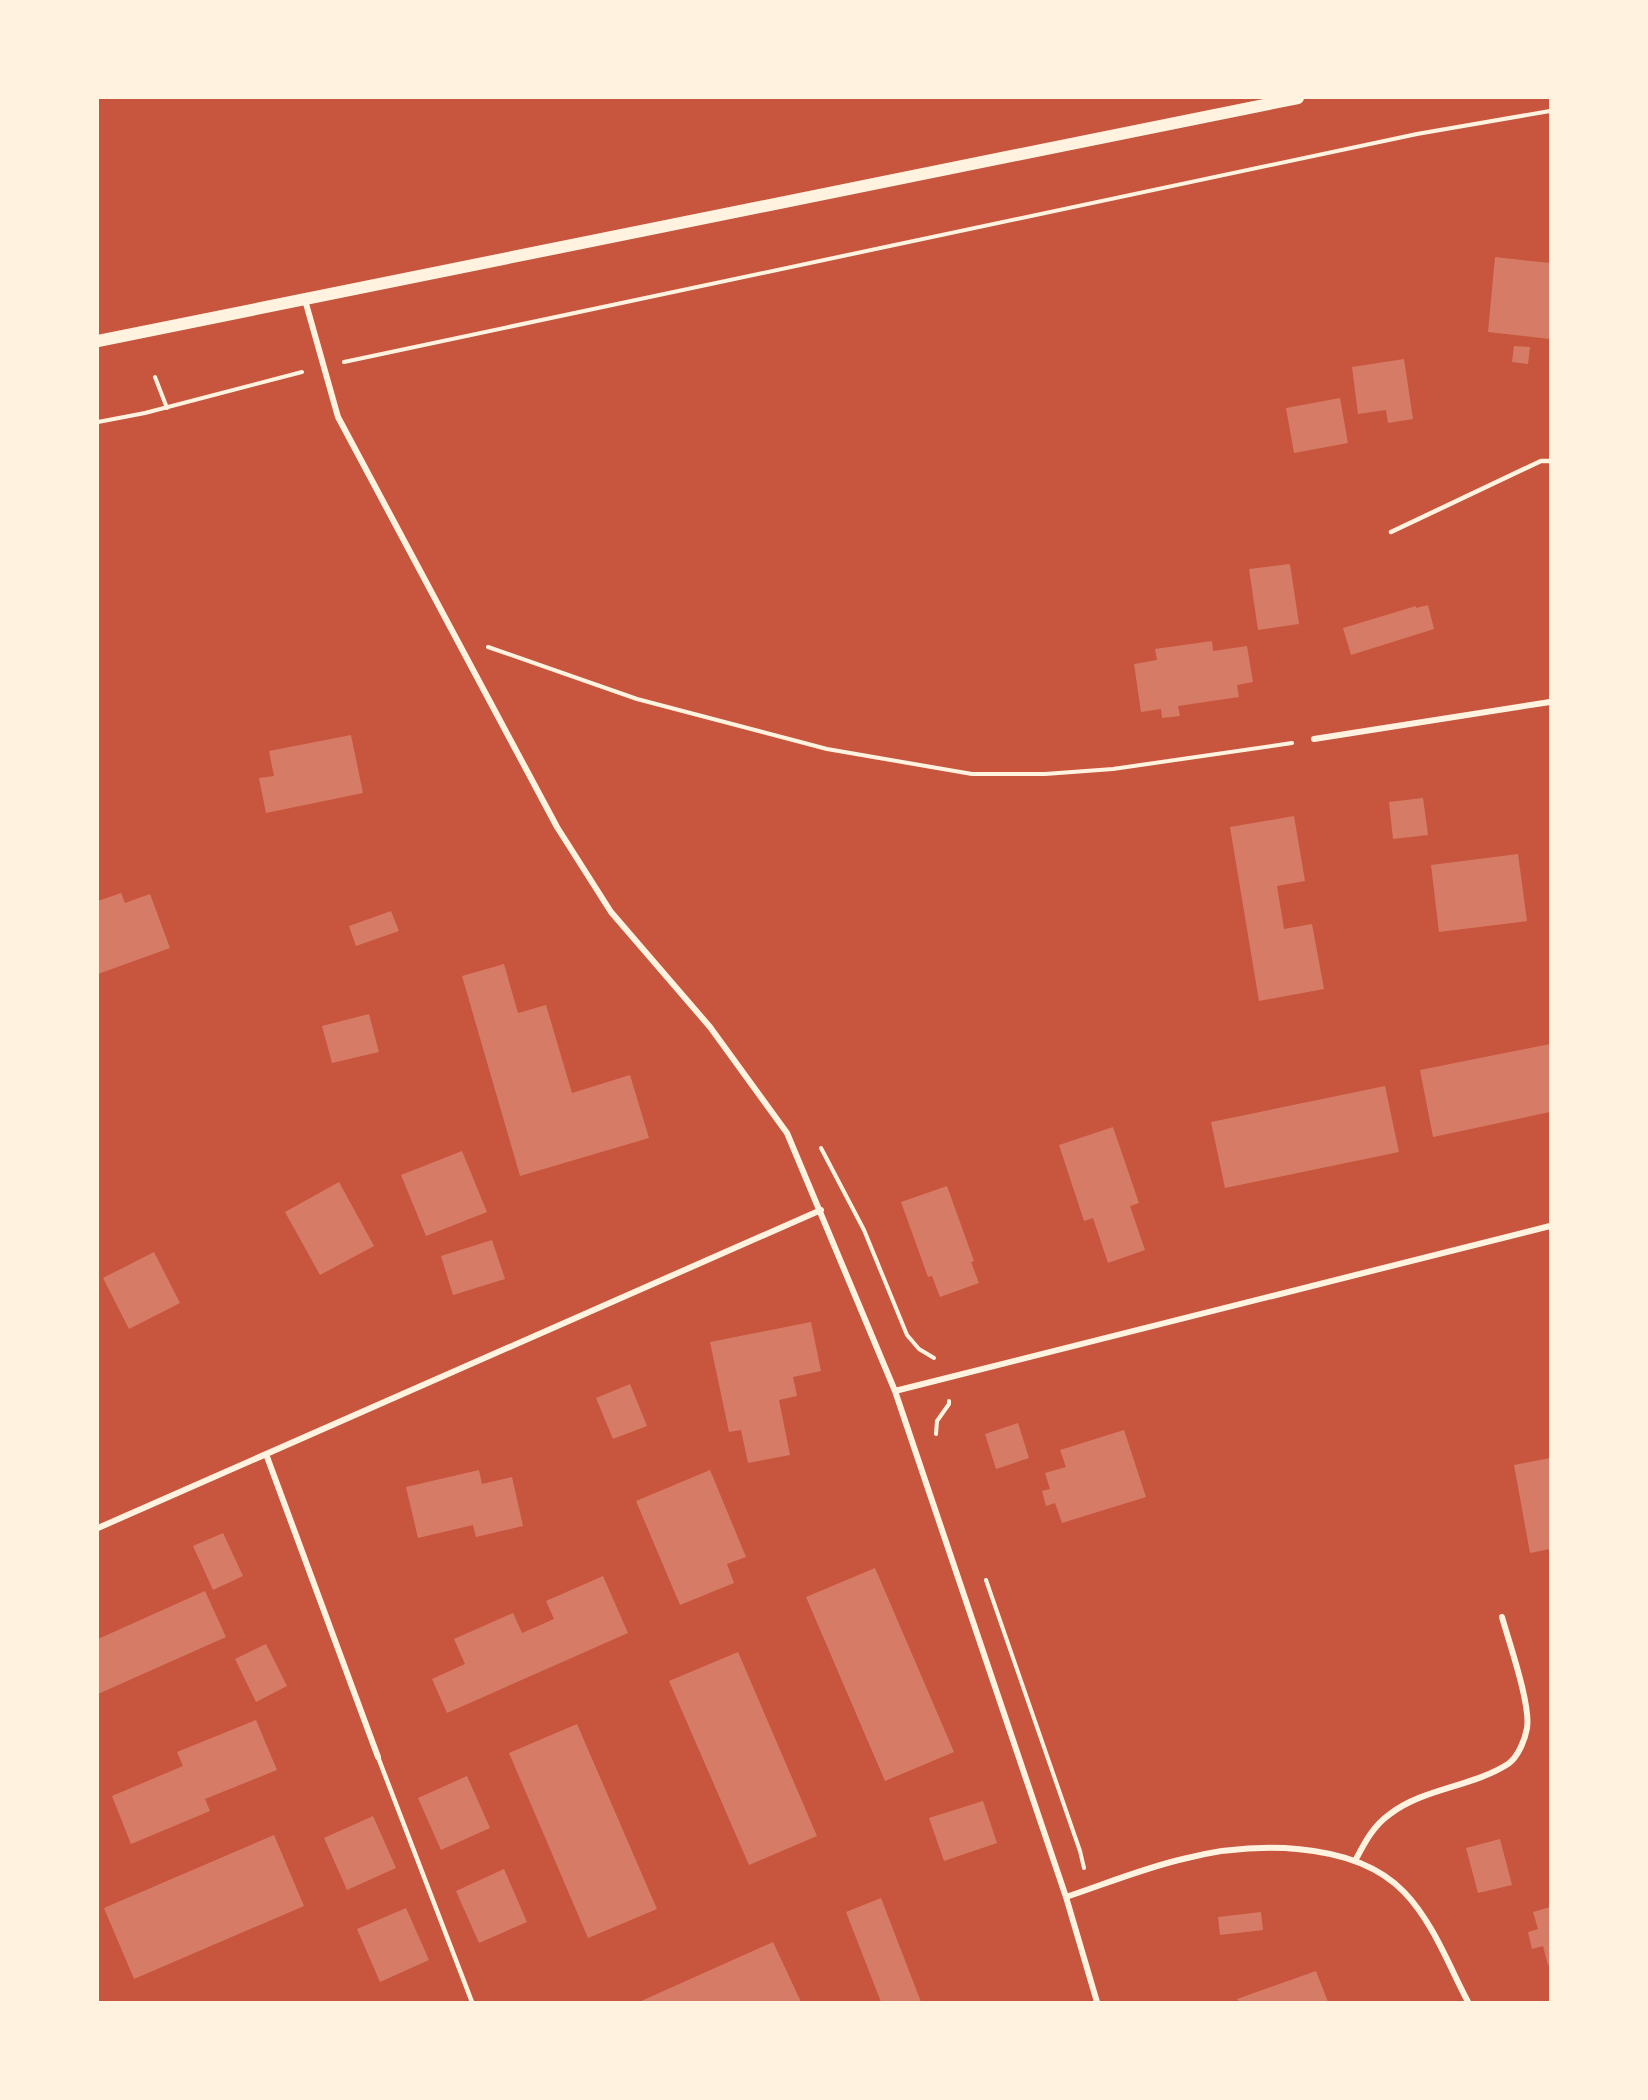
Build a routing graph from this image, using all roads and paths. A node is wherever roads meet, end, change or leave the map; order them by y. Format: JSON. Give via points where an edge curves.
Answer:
{"nodes":[{"id":1,"x":1298,"y":98,"type":"edge"},
{"id":2,"x":1551,"y":111,"type":"edge"},
{"id":3,"x":305,"y":300,"type":"junction"},
{"id":4,"x":98,"y":341,"type":"edge"},
{"id":5,"x":322,"y":366,"type":"junction"},
{"id":6,"x":155,"y":377,"type":"dead end"},
{"id":7,"x":167,"y":408,"type":"junction"},
{"id":8,"x":98,"y":422,"type":"edge"},
{"id":9,"x":1551,"y":461,"type":"edge"},
{"id":10,"x":1391,"y":532,"type":"dead end"},
{"id":11,"x":454,"y":636,"type":"junction"},
{"id":12,"x":1551,"y":702,"type":"edge"},
{"id":13,"x":1314,"y":740,"type":"joint"},
{"id":14,"x":788,"y":1133,"type":"junction"},
{"id":15,"x":820,"y":1210,"type":"junction"},
{"id":16,"x":1551,"y":1226,"type":"edge"},
{"id":17,"x":936,"y":1359,"type":"dead end"},
{"id":18,"x":895,"y":1391,"type":"junction"},
{"id":19,"x":950,"y":1404,"type":"dead end"},
{"id":20,"x":936,"y":1437,"type":"dead end"},
{"id":21,"x":266,"y":1454,"type":"junction"},
{"id":22,"x":98,"y":1528,"type":"edge"},
{"id":23,"x":985,"y":1576,"type":"dead end"},
{"id":24,"x":1502,"y":1617,"type":"dead end"},
{"id":25,"x":378,"y":1756,"type":"joint"},
{"id":26,"x":1355,"y":1861,"type":"junction"},
{"id":27,"x":1085,"y":1870,"type":"dead end"},
{"id":28,"x":1066,"y":1897,"type":"junction"},
{"id":29,"x":472,"y":2002,"type":"edge"},
{"id":30,"x":1097,"y":2002,"type":"edge"},
{"id":31,"x":1468,"y":2002,"type":"edge"}],
"edges":[{"from":1,"to":3,"type":"main road"},
{"from":2,"to":5,"type":"path","via":[[1406,136]]},
{"from":3,"to":4,"type":"main road"},
{"from":3,"to":5,"type":"street"},
{"from":5,"to":7,"type":"path"},
{"from":5,"to":11,"type":"street","via":[[338,417]]},
{"from":6,"to":7,"type":"path"},
{"from":7,"to":8,"type":"path"},
{"from":9,"to":10,"type":"lane","via":[[1541,462]]},
{"from":11,"to":13,"type":"path","via":[[637,699],[827,749],[972,774],[1113,769]]},
{"from":11,"to":14,"type":"street","via":[[557,827],[611,912],[710,1027]]},
{"from":12,"to":13,"type":"street"},
{"from":14,"to":15,"type":"street"},
{"from":14,"to":17,"type":"path","via":[[807,1130],[819,1144],[864,1230],[907,1335],[919,1349]]},
{"from":15,"to":18,"type":"street"},
{"from":15,"to":21,"type":"street"},
{"from":16,"to":18,"type":"street"},
{"from":18,"to":28,"type":"street"},
{"from":19,"to":20,"type":"path","via":[[937,1421]]},
{"from":21,"to":22,"type":"street"},
{"from":21,"to":25,"type":"street"},
{"from":23,"to":27,"type":"path"},
{"from":24,"to":26,"type":"street","via":[[1526,1707],[1527,1727],[1521,1746],[1510,1762],[1390,1813],[1371,1831]]},
{"from":25,"to":29,"type":"lane"},
{"from":26,"to":28,"type":"street","via":[[1291,1849],[1215,1853],[1183,1859]]},
{"from":26,"to":31,"type":"street","via":[[1382,1872],[1424,1916]]},
{"from":28,"to":30,"type":"street"}]}
